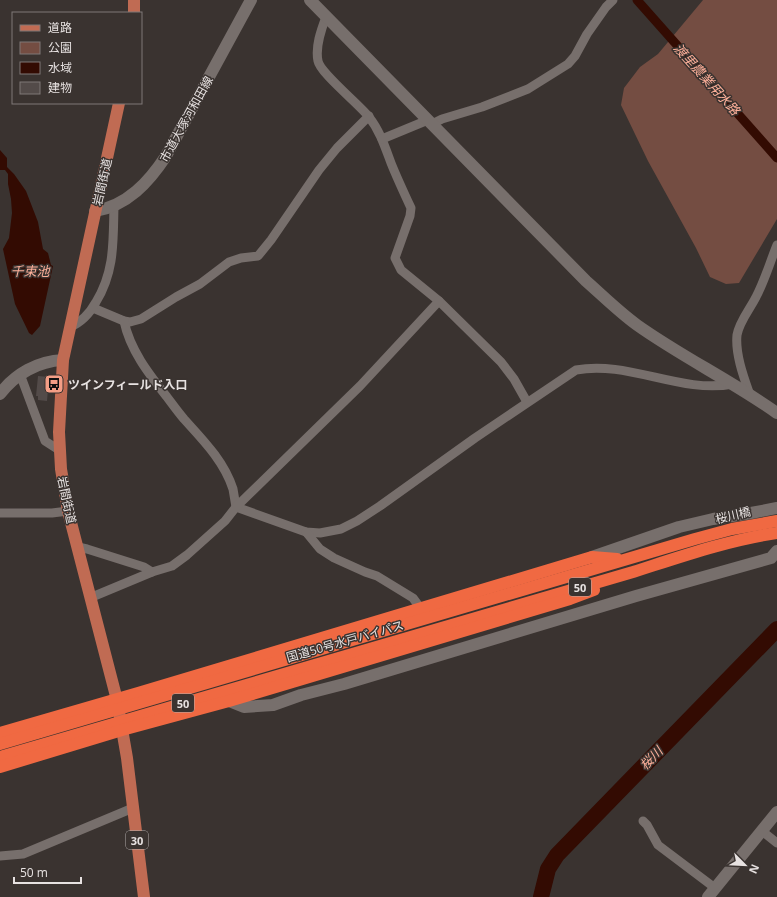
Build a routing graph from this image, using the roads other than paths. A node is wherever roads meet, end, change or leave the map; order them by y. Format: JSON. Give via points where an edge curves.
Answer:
{"nodes":[{"id":1,"x":134,"y":0,"type":"edge"},
{"id":2,"x":251,"y":0,"type":"edge"},
{"id":3,"x":310,"y":0,"type":"edge"},
{"id":4,"x":613,"y":0,"type":"edge"},
{"id":5,"x":134,"y":12,"type":"edge"},
{"id":6,"x":326,"y":16,"type":"junction"},
{"id":7,"x":119,"y":104,"type":"edge"},
{"id":8,"x":369,"y":116,"type":"junction"},
{"id":9,"x":430,"y":122,"type":"junction"},
{"id":10,"x":382,"y":139,"type":"junction"},
{"id":11,"x":114,"y":206,"type":"junction"},
{"id":12,"x":95,"y":211,"type":"junction"},
{"id":13,"x":777,"y":245,"type":"edge"},
{"id":14,"x":439,"y":301,"type":"junction"},
{"id":15,"x":93,"y":308,"type":"junction"},
{"id":16,"x":124,"y":321,"type":"junction"},
{"id":17,"x":70,"y":327,"type":"junction"},
{"id":18,"x":63,"y":360,"type":"junction"},
{"id":19,"x":20,"y":374,"type":"junction"},
{"id":20,"x":733,"y":384,"type":"junction"},
{"id":21,"x":0,"y":394,"type":"edge"},
{"id":22,"x":750,"y":395,"type":"junction"},
{"id":23,"x":527,"y":402,"type":"junction"},
{"id":24,"x":777,"y":413,"type":"edge"},
{"id":25,"x":59,"y":450,"type":"junction"},
{"id":26,"x":236,"y":507,"type":"junction"},
{"id":27,"x":777,"y":508,"type":"edge"},
{"id":28,"x":68,"y":510,"type":"junction"},
{"id":29,"x":0,"y":513,"type":"edge"},
{"id":30,"x":777,"y":521,"type":"edge"},
{"id":31,"x":306,"y":532,"type":"junction"},
{"id":32,"x":777,"y":533,"type":"edge"},
{"id":33,"x":695,"y":539,"type":"joint"},
{"id":34,"x":78,"y":547,"type":"junction"},
{"id":35,"x":777,"y":551,"type":"edge"},
{"id":36,"x":592,"y":557,"type":"junction"},
{"id":37,"x":624,"y":560,"type":"junction"},
{"id":38,"x":152,"y":572,"type":"junction"},
{"id":39,"x":633,"y":572,"type":"junction"},
{"id":40,"x":92,"y":597,"type":"junction"},
{"id":41,"x":421,"y":609,"type":"junction"},
{"id":42,"x":117,"y":700,"type":"junction"},
{"id":43,"x":229,"y":701,"type":"junction"},
{"id":44,"x":122,"y":730,"type":"junction"},
{"id":45,"x":0,"y":733,"type":"edge"},
{"id":46,"x":0,"y":744,"type":"edge"},
{"id":47,"x":0,"y":757,"type":"edge"},
{"id":48,"x":0,"y":767,"type":"edge"},
{"id":49,"x":133,"y":808,"type":"junction"},
{"id":50,"x":777,"y":812,"type":"edge"},
{"id":51,"x":643,"y":821,"type":"dead end"},
{"id":52,"x":762,"y":831,"type":"junction"},
{"id":53,"x":777,"y":843,"type":"edge"},
{"id":54,"x":0,"y":856,"type":"edge"},
{"id":55,"x":712,"y":894,"type":"edge"},
{"id":56,"x":144,"y":897,"type":"edge"}],
"edges":[{"from":1,"to":5,"type":"main road"},
{"from":2,"to":11,"type":"street","name":"市道大塚河和田線","via":[[160,166],[137,191]]},
{"from":3,"to":6,"type":"street"},
{"from":4,"to":9,"type":"street","via":[[602,12],[568,64],[528,89],[482,107]]},
{"from":6,"to":8,"type":"street","via":[[320,31],[318,62],[324,72]]},
{"from":6,"to":9,"type":"street"},
{"from":7,"to":12,"type":"main road","name":"岩間街道","number":"30"},
{"from":8,"to":10,"type":"street"},
{"from":8,"to":16,"type":"street","via":[[319,170],[258,256],[229,262],[200,284],[141,319]]},
{"from":9,"to":10,"type":"street"},
{"from":9,"to":20,"type":"street","via":[[612,305],[637,325]]},
{"from":10,"to":14,"type":"street","via":[[410,208],[410,216],[395,258],[401,270]]},
{"from":11,"to":12,"type":"street","name":"市道大塚河和田線"},
{"from":11,"to":15,"type":"street","via":[[110,272]]},
{"from":12,"to":17,"type":"main road","name":"岩間街道","number":"30"},
{"from":13,"to":22,"type":"street","via":[[757,295],[737,335],[743,374]]},
{"from":14,"to":23,"type":"street","via":[[501,362]]},
{"from":14,"to":26,"type":"street","via":[[360,386]]},
{"from":15,"to":16,"type":"street"},
{"from":15,"to":17,"type":"street","via":[[84,319]]},
{"from":16,"to":26,"type":"street","via":[[133,348],[150,375],[221,464],[233,489]]},
{"from":17,"to":18,"type":"main road","name":"岩間街道","number":"30"},
{"from":18,"to":19,"type":"street","via":[[53,360]]},
{"from":18,"to":25,"type":"main road","name":"岩間街道","number":"30"},
{"from":19,"to":21,"type":"street"},
{"from":19,"to":25,"type":"street","via":[[45,440]]},
{"from":20,"to":22,"type":"street"},
{"from":20,"to":23,"type":"street","via":[[719,387],[606,368],[587,368],[576,370]]},
{"from":22,"to":24,"type":"street"},
{"from":23,"to":31,"type":"street","via":[[356,521],[331,532]]},
{"from":25,"to":28,"type":"main road","name":"岩間街道","number":"30"},
{"from":26,"to":31,"type":"street"},
{"from":26,"to":38,"type":"street","via":[[187,555],[172,566]]},
{"from":27,"to":36,"type":"street","via":[[679,527]]},
{"from":28,"to":29,"type":"street","via":[[52,513]]},
{"from":28,"to":34,"type":"main road","name":"岩間街道","number":"30"},
{"from":30,"to":33,"type":"highway","name":"桜川橋","number":"50"},
{"from":31,"to":41,"type":"street","via":[[320,549],[334,558],[377,576],[413,598]]},
{"from":32,"to":39,"type":"highway","name":"国道50号水戸バイパス","number":"50","via":[[698,551]]},
{"from":33,"to":37,"type":"highway","name":"国道50号水戸バイパス","number":"50"},
{"from":34,"to":38,"type":"street","via":[[144,567]]},
{"from":34,"to":40,"type":"main road","name":"岩間街道","number":"30"},
{"from":35,"to":43,"type":"street","via":[[771,558],[273,705],[244,707]]},
{"from":36,"to":37,"type":"highway"},
{"from":36,"to":41,"type":"highway"},
{"from":37,"to":46,"type":"highway","name":"国道50号水戸バイパス","number":"50"},
{"from":38,"to":40,"type":"street"},
{"from":39,"to":43,"type":"highway","via":[[570,599]]},
{"from":39,"to":47,"type":"highway","name":"国道50号水戸バイパス","number":"50"},
{"from":40,"to":42,"type":"main road","name":"岩間街道","number":"30"},
{"from":41,"to":42,"type":"highway"},
{"from":42,"to":44,"type":"main road","name":"岩間街道","number":"30"},
{"from":42,"to":45,"type":"highway"},
{"from":43,"to":44,"type":"highway"},
{"from":44,"to":48,"type":"highway"},
{"from":44,"to":49,"type":"main road","name":"岩間街道","number":"30"},
{"from":49,"to":54,"type":"street","via":[[23,854]]},
{"from":49,"to":56,"type":"main road","name":"岩間街道","number":"30"},
{"from":50,"to":52,"type":"street"},
{"from":51,"to":55,"type":"street","via":[[658,845]]},
{"from":52,"to":53,"type":"street"},
{"from":52,"to":55,"type":"street"}]}
